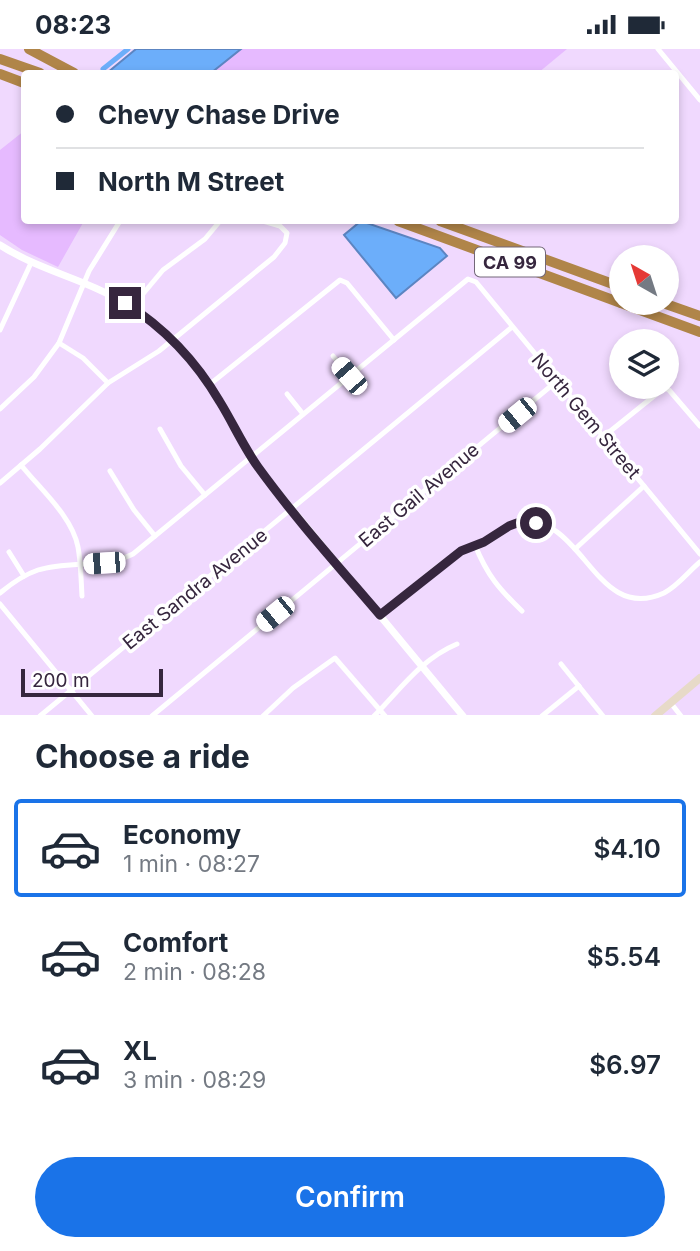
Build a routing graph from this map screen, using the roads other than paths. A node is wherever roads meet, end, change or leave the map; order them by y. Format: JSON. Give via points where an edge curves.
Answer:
{"nodes":[{"id":1,"x":29,"y":49,"type":"edge"},
{"id":2,"x":658,"y":49,"type":"edge"},
{"id":3,"x":0,"y":59,"type":"edge"},
{"id":4,"x":31,"y":70,"type":"edge"},
{"id":5,"x":68,"y":70,"type":"edge"},
{"id":6,"x":675,"y":70,"type":"edge"},
{"id":7,"x":0,"y":74,"type":"edge"},
{"id":8,"x":679,"y":74,"type":"edge"},
{"id":9,"x":0,"y":80,"type":"edge"},
{"id":10,"x":21,"y":84,"type":"edge"},
{"id":11,"x":21,"y":84,"type":"edge"},
{"id":12,"x":700,"y":100,"type":"edge"},
{"id":13,"x":118,"y":224,"type":"edge"},
{"id":14,"x":218,"y":224,"type":"edge"},
{"id":15,"x":271,"y":224,"type":"edge"},
{"id":16,"x":406,"y":224,"type":"edge"},
{"id":17,"x":448,"y":224,"type":"edge"},
{"id":18,"x":0,"y":245,"type":"edge"},
{"id":19,"x":31,"y":263,"type":"junction"},
{"id":20,"x":83,"y":283,"type":"junction"},
{"id":21,"x":609,"y":283,"type":"edge"},
{"id":22,"x":609,"y":299,"type":"edge"},
{"id":23,"x":132,"y":307,"type":"junction"},
{"id":24,"x":679,"y":309,"type":"edge"},
{"id":25,"x":654,"y":315,"type":"edge"},
{"id":26,"x":700,"y":316,"type":"edge"},
{"id":27,"x":512,"y":327,"type":"junction"},
{"id":28,"x":0,"y":330,"type":"edge"},
{"id":29,"x":700,"y":332,"type":"edge"},
{"id":30,"x":394,"y":339,"type":"junction"},
{"id":31,"x":173,"y":340,"type":"junction"},
{"id":32,"x":59,"y":343,"type":"junction"},
{"id":33,"x":333,"y":356,"type":"dead end"},
{"id":34,"x":349,"y":376,"type":"junction"},
{"id":35,"x":556,"y":381,"type":"junction"},
{"id":36,"x":108,"y":383,"type":"junction"},
{"id":37,"x":209,"y":384,"type":"junction"},
{"id":38,"x":287,"y":394,"type":"dead end"},
{"id":39,"x":650,"y":399,"type":"edge"},
{"id":40,"x":677,"y":399,"type":"edge"},
{"id":41,"x":0,"y":409,"type":"edge"},
{"id":42,"x":303,"y":414,"type":"junction"},
{"id":43,"x":700,"y":426,"type":"edge"},
{"id":44,"x":160,"y":429,"type":"dead end"},
{"id":45,"x":603,"y":437,"type":"junction"},
{"id":46,"x":251,"y":456,"type":"junction"},
{"id":47,"x":21,"y":465,"type":"junction"},
{"id":48,"x":110,"y":471,"type":"dead end"},
{"id":49,"x":0,"y":482,"type":"edge"},
{"id":50,"x":643,"y":486,"type":"junction"},
{"id":51,"x":205,"y":495,"type":"junction"},
{"id":52,"x":292,"y":509,"type":"junction"},
{"id":53,"x":155,"y":536,"type":"junction"},
{"id":54,"x":475,"y":545,"type":"junction"},
{"id":55,"x":575,"y":549,"type":"junction"},
{"id":56,"x":9,"y":552,"type":"dead end"},
{"id":57,"x":700,"y":554,"type":"edge"},
{"id":58,"x":700,"y":562,"type":"edge"},
{"id":59,"x":337,"y":564,"type":"junction"},
{"id":60,"x":79,"y":565,"type":"junction"},
{"id":61,"x":24,"y":576,"type":"junction"},
{"id":62,"x":0,"y":593,"type":"edge"},
{"id":63,"x":82,"y":596,"type":"dead end"},
{"id":64,"x":0,"y":604,"type":"edge"},
{"id":65,"x":522,"y":611,"type":"dead end"},
{"id":66,"x":380,"y":615,"type":"junction"},
{"id":67,"x":457,"y":644,"type":"dead end"},
{"id":68,"x":561,"y":664,"type":"dead end"},
{"id":69,"x":422,"y":666,"type":"junction"},
{"id":70,"x":700,"y":678,"type":"edge"},
{"id":71,"x":579,"y":686,"type":"junction"},
{"id":72,"x":71,"y":690,"type":"junction"},
{"id":73,"x":670,"y":702,"type":"junction"},
{"id":74,"x":380,"y":709,"type":"junction"},
{"id":75,"x":41,"y":715,"type":"edge"},
{"id":76,"x":91,"y":715,"type":"edge"},
{"id":77,"x":153,"y":715,"type":"edge"},
{"id":78,"x":264,"y":715,"type":"edge"},
{"id":79,"x":375,"y":715,"type":"edge"},
{"id":80,"x":384,"y":715,"type":"edge"},
{"id":81,"x":462,"y":715,"type":"edge"},
{"id":82,"x":543,"y":715,"type":"edge"},
{"id":83,"x":602,"y":715,"type":"edge"},
{"id":84,"x":655,"y":715,"type":"edge"},
{"id":85,"x":680,"y":715,"type":"edge"}],
"edges":[{"from":1,"to":5,"type":"highway"},
{"from":2,"to":6,"type":"street"},
{"from":3,"to":4,"type":"highway"},
{"from":7,"to":10,"type":"highway"},
{"from":8,"to":12,"type":"street"},
{"from":9,"to":11,"type":"highway"},
{"from":13,"to":20,"type":"street"},
{"from":14,"to":23,"type":"street","via":[[163,270]]},
{"from":15,"to":31,"type":"street","via":[[285,229],[287,237],[274,257]]},
{"from":16,"to":22,"type":"highway","number":"CA 99"},
{"from":17,"to":21,"type":"highway","number":"CA 99"},
{"from":18,"to":19,"type":"street"},
{"from":19,"to":20,"type":"street"},
{"from":19,"to":28,"type":"street"},
{"from":20,"to":23,"type":"street"},
{"from":20,"to":32,"type":"street"},
{"from":23,"to":31,"type":"street"},
{"from":24,"to":26,"type":"highway"},
{"from":25,"to":29,"type":"highway","number":"CA 99"},
{"from":27,"to":30,"type":"street","name":"North Gem Street","via":[[471,279]]},
{"from":27,"to":35,"type":"street","name":"North Gem Street"},
{"from":27,"to":52,"type":"street","name":"East Sandra Avenue"},
{"from":30,"to":34,"type":"street"},
{"from":30,"to":37,"type":"street","via":[[340,280]]},
{"from":31,"to":36,"type":"street"},
{"from":31,"to":37,"type":"street"},
{"from":32,"to":36,"type":"street","via":[[83,358]]},
{"from":32,"to":41,"type":"street","via":[[34,377]]},
{"from":33,"to":34,"type":"street"},
{"from":34,"to":42,"type":"street"},
{"from":35,"to":45,"type":"street","name":"North Gem Street"},
{"from":35,"to":59,"type":"street","name":"East Gail Avenue"},
{"from":36,"to":47,"type":"street"},
{"from":37,"to":46,"type":"street"},
{"from":38,"to":42,"type":"street"},
{"from":39,"to":45,"type":"street"},
{"from":40,"to":43,"type":"street"},
{"from":42,"to":46,"type":"street"},
{"from":44,"to":51,"type":"street"},
{"from":45,"to":50,"type":"street","name":"North Gem Street"},
{"from":46,"to":51,"type":"street"},
{"from":46,"to":52,"type":"street"},
{"from":47,"to":49,"type":"street"},
{"from":47,"to":60,"type":"street","via":[[69,526],[78,546]]},
{"from":48,"to":53,"type":"street"},
{"from":50,"to":55,"type":"street"},
{"from":50,"to":57,"type":"street","name":"North Gem Street"},
{"from":51,"to":53,"type":"street"},
{"from":52,"to":59,"type":"street"},
{"from":52,"to":72,"type":"street","name":"East Sandra Avenue"},
{"from":53,"to":60,"type":"street","via":[[125,558]]},
{"from":54,"to":55,"type":"street","via":[[526,522],[554,529]]},
{"from":54,"to":65,"type":"street","via":[[494,583]]},
{"from":54,"to":66,"type":"street","via":[[452,557]]},
{"from":55,"to":58,"type":"street","via":[[603,582],[629,597],[664,593]]},
{"from":56,"to":61,"type":"street"},
{"from":59,"to":66,"type":"street"},
{"from":59,"to":77,"type":"street","name":"East Gail Avenue"},
{"from":60,"to":61,"type":"street"},
{"from":60,"to":63,"type":"street"},
{"from":61,"to":62,"type":"street"},
{"from":64,"to":72,"type":"street"},
{"from":66,"to":69,"type":"street"},
{"from":67,"to":69,"type":"street"},
{"from":68,"to":71,"type":"street"},
{"from":69,"to":74,"type":"street"},
{"from":69,"to":81,"type":"street"},
{"from":70,"to":73,"type":"main road"},
{"from":71,"to":82,"type":"street"},
{"from":71,"to":83,"type":"street"},
{"from":72,"to":75,"type":"street","name":"East Sandra Avenue"},
{"from":72,"to":76,"type":"street"},
{"from":73,"to":84,"type":"main road"},
{"from":73,"to":85,"type":"street"},
{"from":74,"to":78,"type":"street","via":[[335,658]]},
{"from":74,"to":79,"type":"street"},
{"from":74,"to":80,"type":"street"}]}
